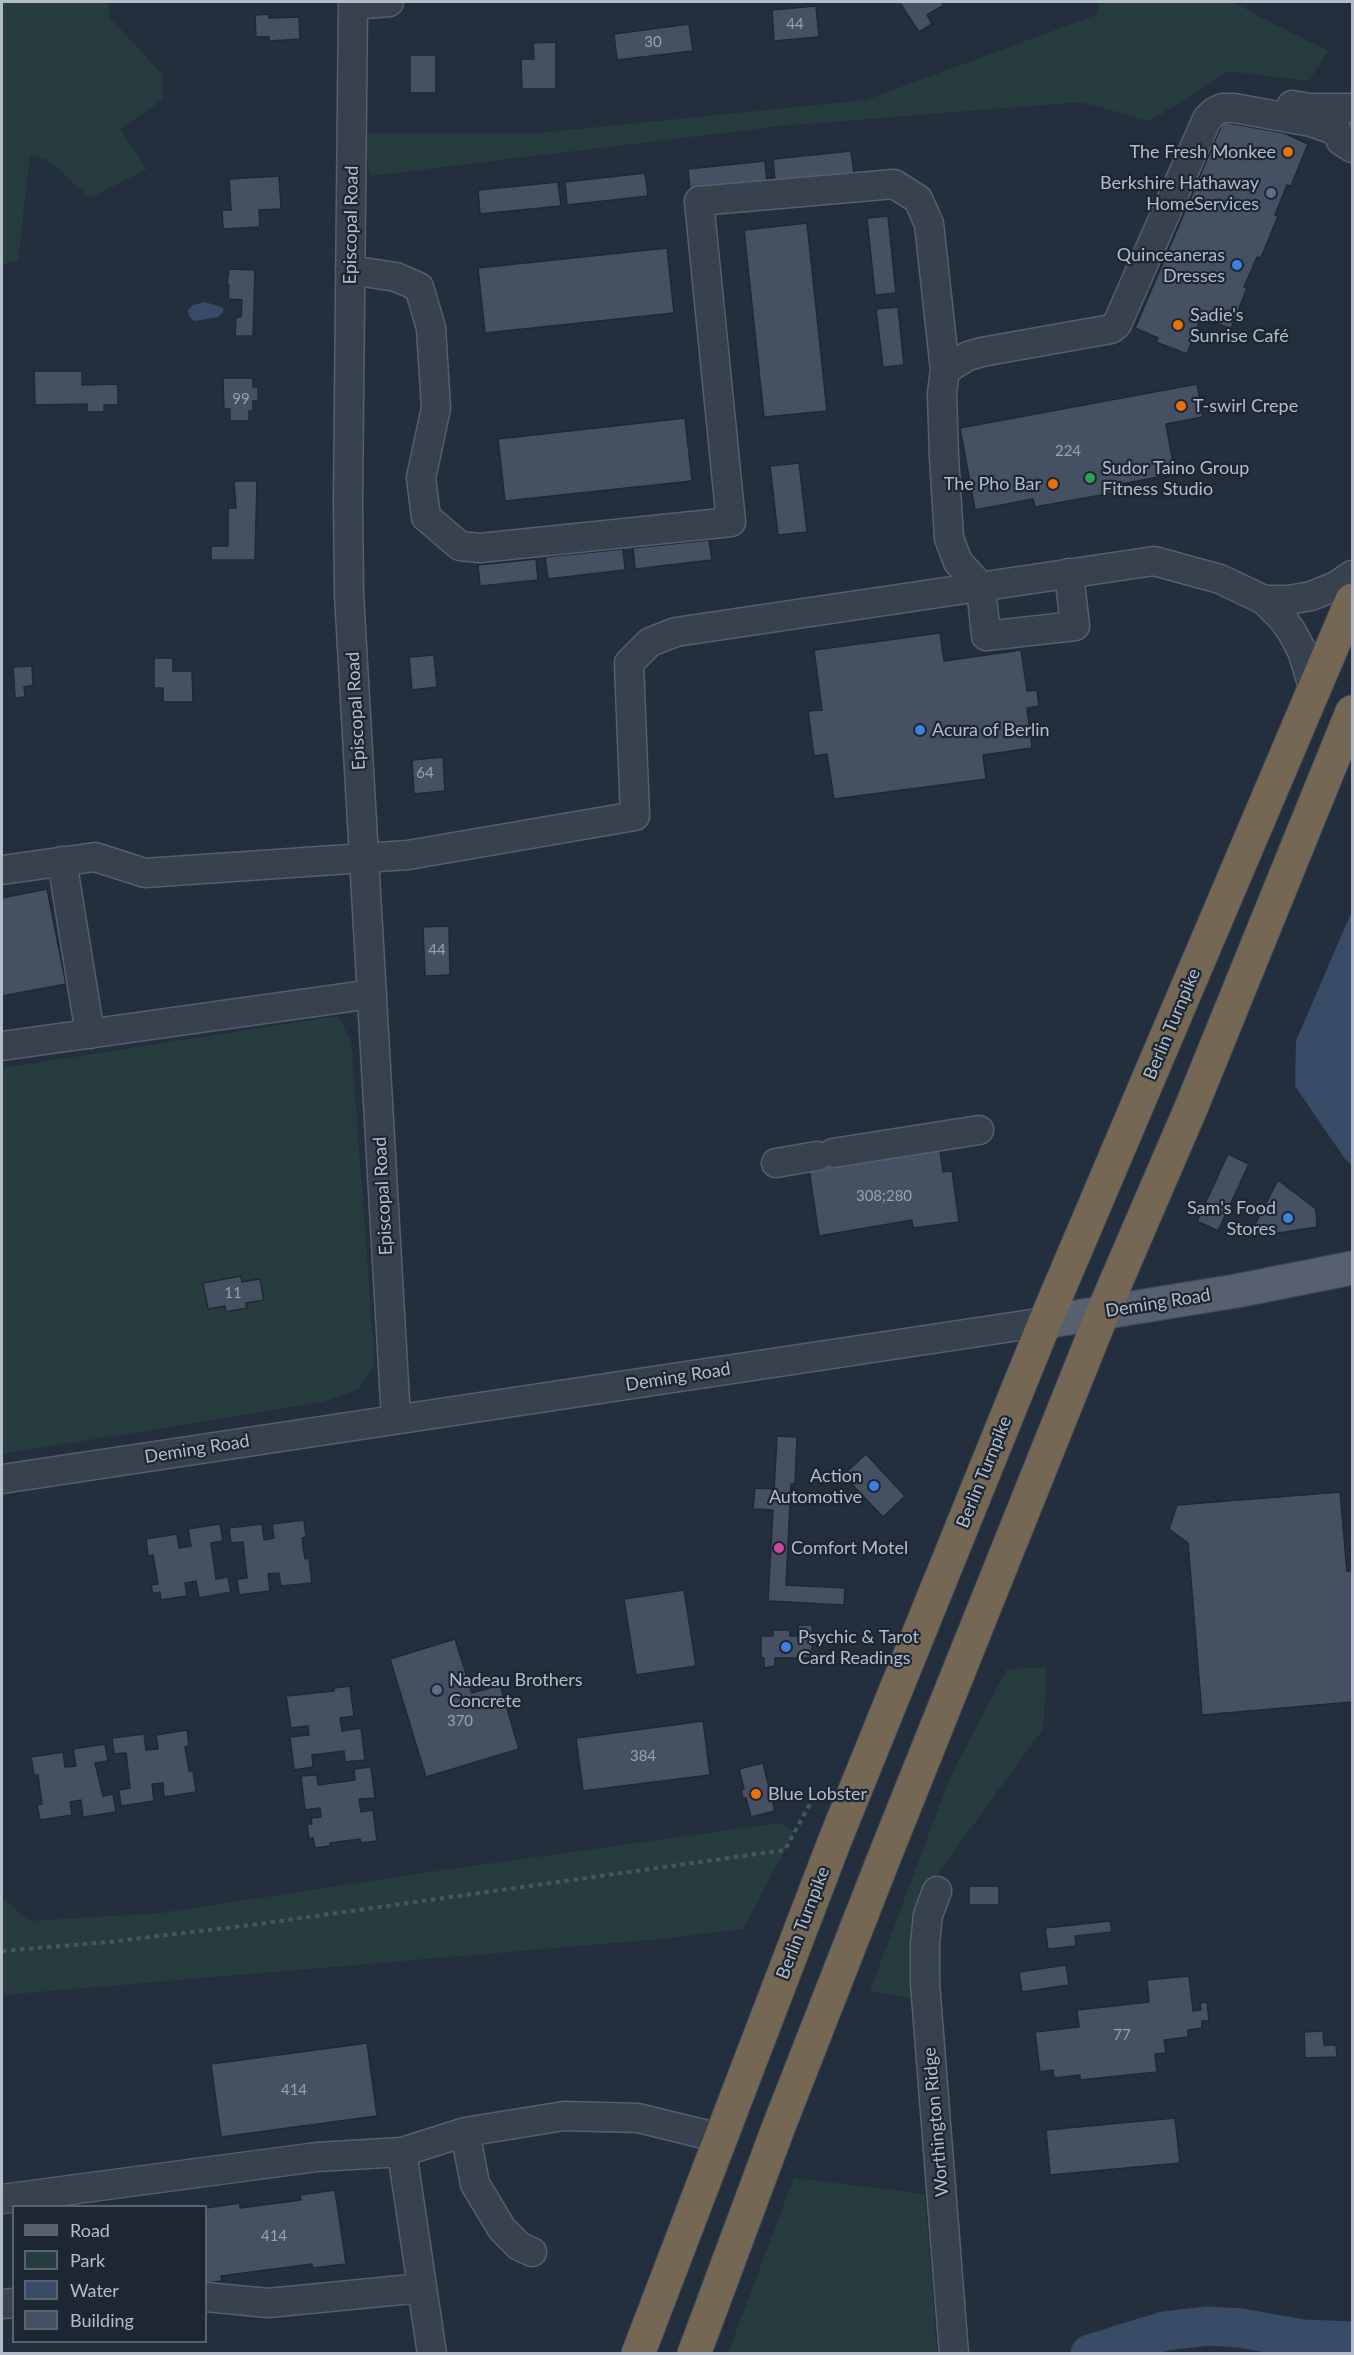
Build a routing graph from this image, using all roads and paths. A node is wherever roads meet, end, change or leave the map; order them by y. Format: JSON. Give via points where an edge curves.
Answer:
{"nodes":[{"id":1,"x":389,"y":2,"type":"edge"},
{"id":2,"x":352,"y":3,"type":"edge"},
{"id":3,"x":1222,"y":108,"type":"junction"},
{"id":4,"x":1353,"y":108,"type":"edge"},
{"id":5,"x":1349,"y":144,"type":"edge"},
{"id":6,"x":350,"y":270,"type":"junction"},
{"id":7,"x":945,"y":370,"type":"junction"},
{"id":8,"x":1069,"y":573,"type":"junction"},
{"id":9,"x":1353,"y":574,"type":"edge"},
{"id":10,"x":981,"y":587,"type":"junction"},
{"id":11,"x":1263,"y":600,"type":"junction"},
{"id":12,"x":1353,"y":600,"type":"edge"},
{"id":13,"x":1314,"y":690,"type":"junction"},
{"id":14,"x":1353,"y":712,"type":"edge"},
{"id":15,"x":364,"y":858,"type":"junction"},
{"id":16,"x":62,"y":861,"type":"junction"},
{"id":17,"x":2,"y":870,"type":"edge"},
{"id":18,"x":372,"y":994,"type":"junction"},
{"id":19,"x":90,"y":1034,"type":"junction"},
{"id":20,"x":2,"y":1046,"type":"edge"},
{"id":21,"x":979,"y":1130,"type":"dead end"},
{"id":22,"x":776,"y":1162,"type":"dead end"},
{"id":23,"x":1353,"y":1268,"type":"edge"},
{"id":24,"x":1103,"y":1312,"type":"junction"},
{"id":25,"x":1045,"y":1322,"type":"junction"},
{"id":26,"x":396,"y":1419,"type":"junction"},
{"id":27,"x":2,"y":1479,"type":"edge"},
{"id":28,"x":811,"y":1802,"type":"dead end"},
{"id":29,"x":937,"y":1891,"type":"dead end"},
{"id":30,"x":2,"y":1951,"type":"edge"},
{"id":31,"x":465,"y":2132,"type":"junction"},
{"id":32,"x":720,"y":2138,"type":"junction"},
{"id":33,"x":402,"y":2152,"type":"junction"},
{"id":34,"x":2,"y":2199,"type":"edge"},
{"id":35,"x":532,"y":2252,"type":"dead end"},
{"id":36,"x":422,"y":2288,"type":"junction"},
{"id":37,"x":207,"y":2296,"type":"edge"},
{"id":38,"x":432,"y":2354,"type":"edge"},
{"id":39,"x":638,"y":2354,"type":"edge"},
{"id":40,"x":694,"y":2354,"type":"edge"},
{"id":41,"x":954,"y":2354,"type":"edge"}],
"edges":[{"from":1,"to":2,"type":"street"},
{"from":2,"to":6,"type":"street","name":"Episcopal Road"},
{"from":3,"to":4,"type":"street","via":[[1238,98],[1309,108]]},
{"from":3,"to":5,"type":"street","via":[[1311,122],[1337,131]]},
{"from":3,"to":7,"type":"street","via":[[1208,119],[1117,324],[1111,329],[982,352]]},
{"from":6,"to":7,"type":"street","via":[[396,277],[419,287],[431,328],[436,408],[421,478],[426,517],[460,546],[480,548],[731,522],[699,201],[894,184],[918,199],[929,224]]},
{"from":6,"to":15,"type":"street","name":"Episcopal Road","via":[[349,594]]},
{"from":7,"to":10,"type":"street","via":[[943,437],[949,538],[958,562]]},
{"from":8,"to":10,"type":"street"},
{"from":8,"to":10,"type":"street","via":[[1075,626],[986,636]]},
{"from":8,"to":11,"type":"street","via":[[1154,561],[1221,579]]},
{"from":9,"to":11,"type":"street","via":[[1311,596]]},
{"from":10,"to":15,"type":"street","via":[[676,632],[650,642],[629,663],[635,816],[408,855]]},
{"from":11,"to":13,"type":"street","via":[[1292,632]]},
{"from":12,"to":13,"type":"highway","name":"Berlin Turnpike"},
{"from":13,"to":25,"type":"highway","name":"Berlin Turnpike"},
{"from":14,"to":24,"type":"highway"},
{"from":15,"to":16,"type":"street","via":[[145,873],[95,857]]},
{"from":15,"to":18,"type":"street","name":"Episcopal Road"},
{"from":16,"to":17,"type":"street"},
{"from":16,"to":19,"type":"street"},
{"from":18,"to":19,"type":"street"},
{"from":18,"to":26,"type":"street","name":"Episcopal Road"},
{"from":19,"to":20,"type":"street"},
{"from":21,"to":22,"type":"street"},
{"from":23,"to":24,"type":"main road","name":"Deming Road"},
{"from":24,"to":25,"type":"main road","name":"Deming Road"},
{"from":24,"to":40,"type":"highway","via":[[870,1892]]},
{"from":25,"to":26,"type":"street","name":"Deming Road"},
{"from":25,"to":32,"type":"highway","name":"Berlin Turnpike","via":[[844,1816]]},
{"from":26,"to":27,"type":"street","name":"Deming Road"},
{"from":28,"to":30,"type":"path","via":[[784,1850],[259,1924]]},
{"from":29,"to":41,"type":"street","name":"Worthington Ridge","via":[[928,1915],[924,1944],[925,1983]]},
{"from":31,"to":32,"type":"street","via":[[564,2116],[638,2118]]},
{"from":31,"to":33,"type":"street"},
{"from":31,"to":35,"type":"street","via":[[475,2184],[502,2229],[519,2246]]},
{"from":32,"to":39,"type":"highway","name":"Berlin Turnpike"},
{"from":33,"to":34,"type":"street","via":[[317,2157]]},
{"from":33,"to":36,"type":"street"},
{"from":36,"to":37,"type":"street","via":[[268,2303]]},
{"from":36,"to":38,"type":"street"}]}
